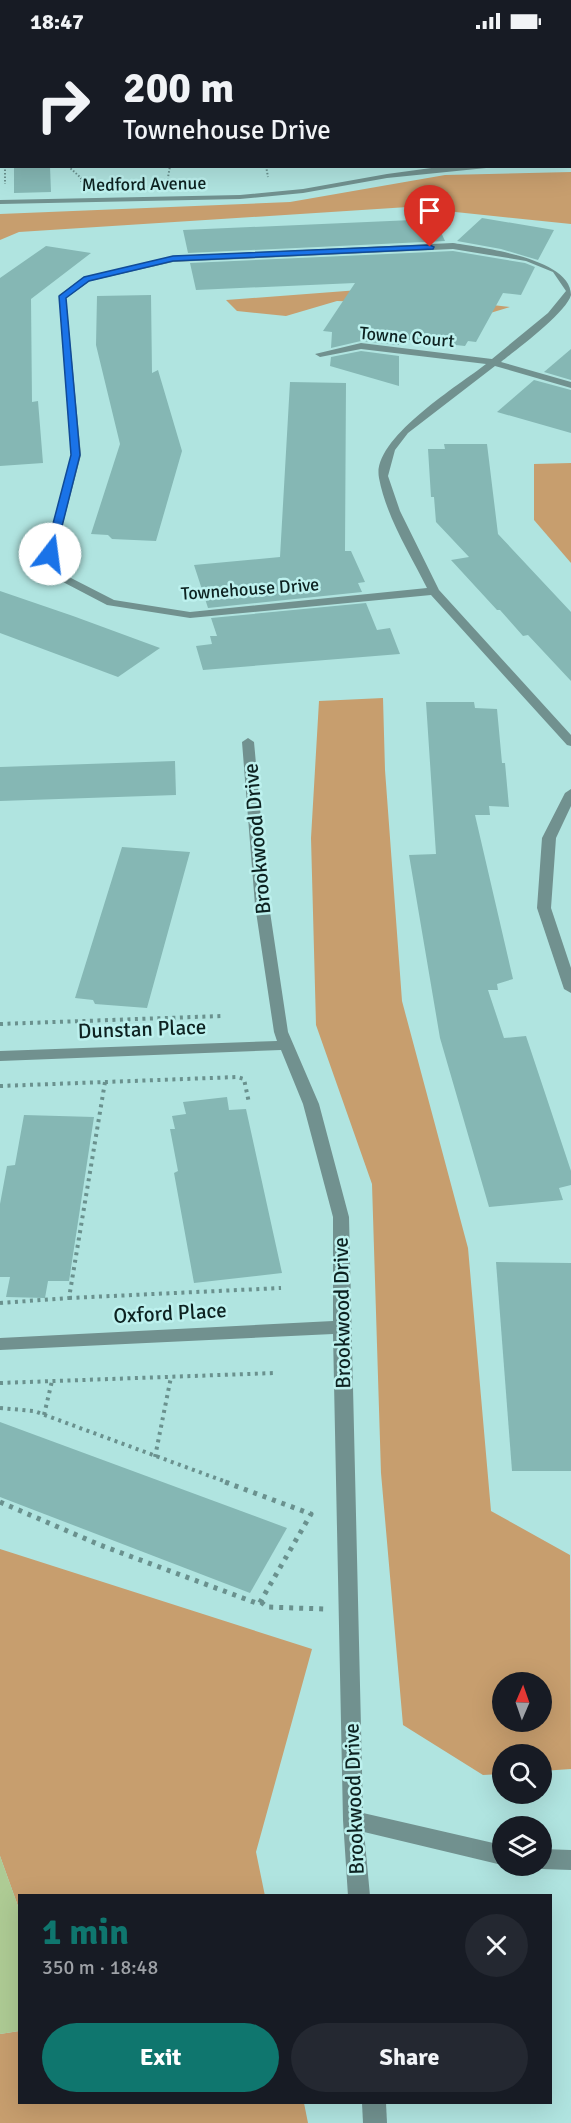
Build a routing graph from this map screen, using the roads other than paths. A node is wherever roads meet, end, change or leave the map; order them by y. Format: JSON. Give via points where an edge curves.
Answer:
{"nodes":[{"id":1,"x":453,"y":168,"type":"edge"},
{"id":2,"x":0,"y":202,"type":"edge"},
{"id":3,"x":320,"y":354,"type":"dead end"},
{"id":4,"x":492,"y":362,"type":"junction"},
{"id":5,"x":571,"y":386,"type":"edge"},
{"id":6,"x":434,"y":591,"type":"junction"},
{"id":7,"x":248,"y":742,"type":"dead end"},
{"id":8,"x":571,"y":742,"type":"edge"},
{"id":9,"x":571,"y":793,"type":"edge"},
{"id":10,"x":571,"y":989,"type":"edge"},
{"id":11,"x":286,"y":1045,"type":"junction"},
{"id":12,"x":0,"y":1056,"type":"edge"},
{"id":13,"x":342,"y":1327,"type":"junction"},
{"id":14,"x":0,"y":1344,"type":"edge"},
{"id":15,"x":353,"y":1820,"type":"junction"},
{"id":16,"x":492,"y":1853,"type":"edge"},
{"id":17,"x":552,"y":1859,"type":"edge"},
{"id":18,"x":571,"y":1860,"type":"edge"},
{"id":19,"x":359,"y":1894,"type":"edge"},
{"id":20,"x":374,"y":2104,"type":"edge"},
{"id":21,"x":375,"y":2123,"type":"edge"}],
"edges":[{"from":1,"to":2,"type":"street","name":"Medford Avenue","via":[[240,197]]},
{"from":3,"to":4,"type":"street","name":"Towne Court","via":[[361,346]]},
{"from":4,"to":5,"type":"street"},
{"from":4,"to":6,"type":"street","name":"Townehouse Drive","via":[[405,431],[385,463],[383,476],[395,511]]},
{"from":4,"to":6,"type":"street","name":"Townehouse Drive","via":[[551,315],[570,291],[556,270],[528,259],[453,246],[173,259],[87,279],[62,297],[76,455],[50,554],[67,580],[111,603],[190,615]]},
{"from":6,"to":8,"type":"street","name":"Townehouse Drive"},
{"from":7,"to":11,"type":"street","name":"Brookwood Drive","via":[[262,905],[280,1032]]},
{"from":9,"to":10,"type":"street","via":[[549,838],[544,908]]},
{"from":11,"to":12,"type":"street","name":"Dunstan Place"},
{"from":11,"to":13,"type":"street","name":"Brookwood Drive","via":[[311,1104],[341,1217]]},
{"from":13,"to":14,"type":"street","name":"Oxford Place"},
{"from":13,"to":15,"type":"street","name":"Brookwood Drive"},
{"from":15,"to":16,"type":"street"},
{"from":15,"to":19,"type":"street","name":"Brookwood Drive"},
{"from":17,"to":18,"type":"street"},
{"from":20,"to":21,"type":"street"}]}
